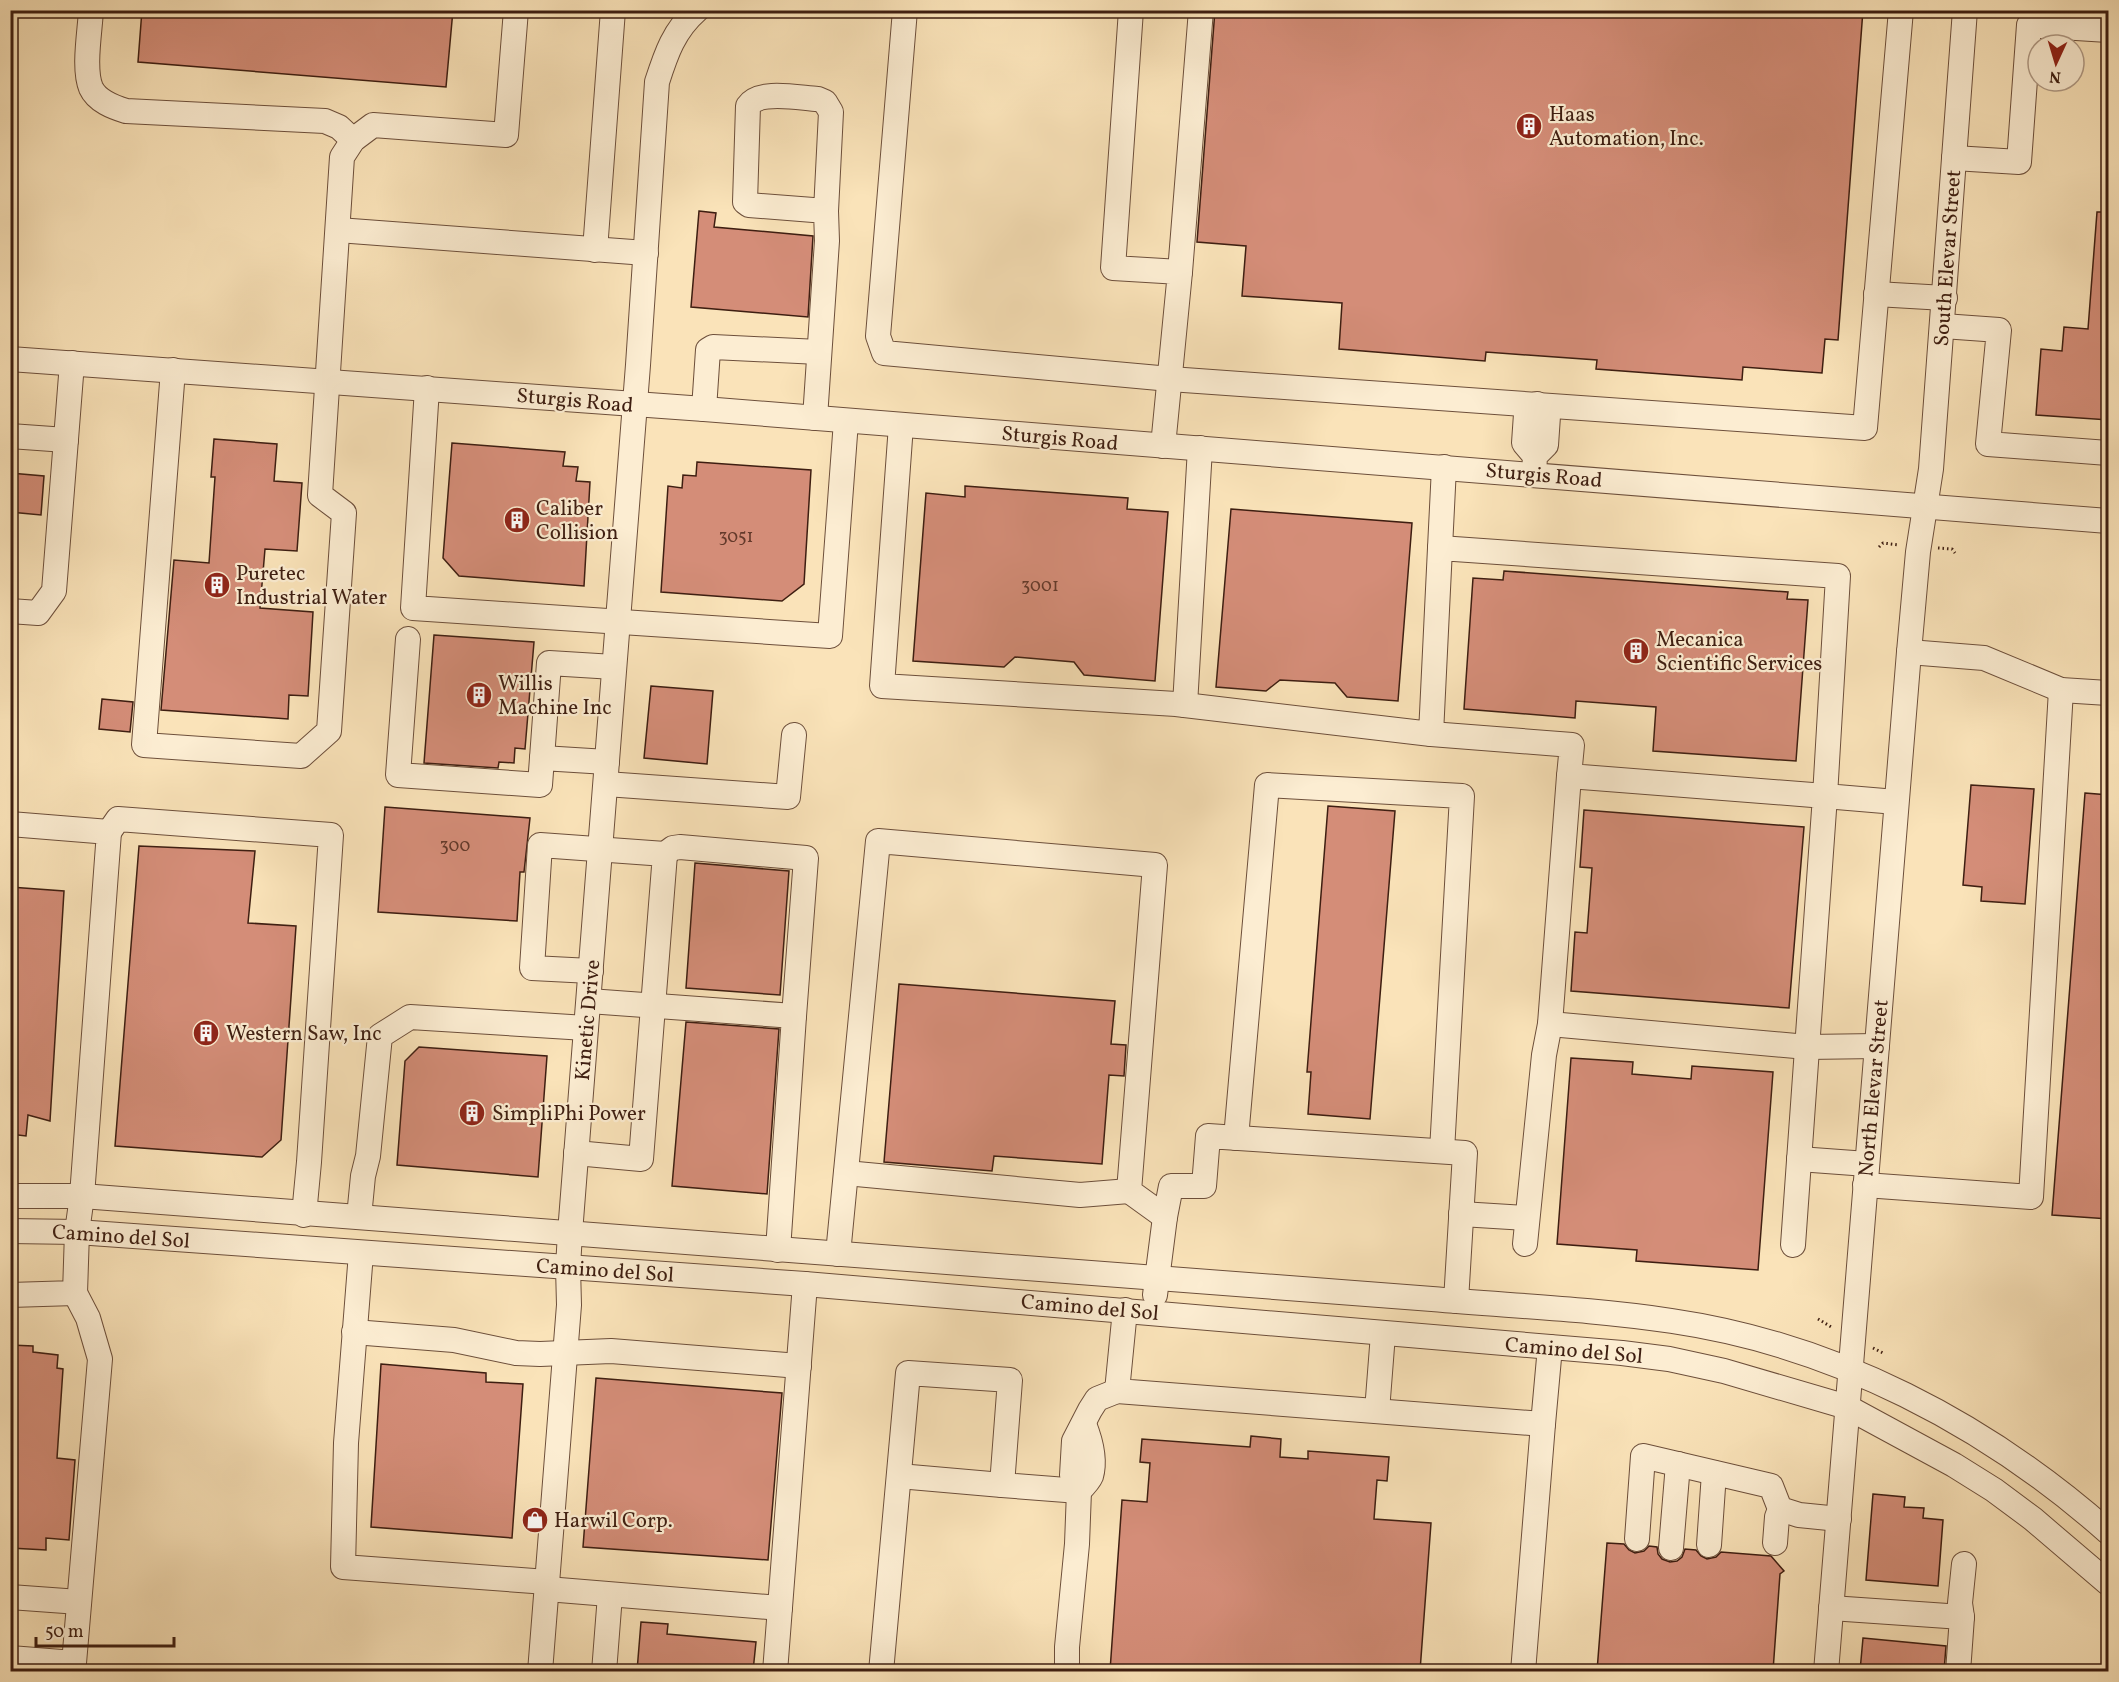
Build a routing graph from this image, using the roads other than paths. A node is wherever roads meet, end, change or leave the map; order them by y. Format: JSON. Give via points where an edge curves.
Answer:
{"nodes":[{"id":1,"x":92,"y":10,"type":"edge"},
{"id":2,"x":516,"y":10,"type":"edge"},
{"id":3,"x":613,"y":10,"type":"edge"},
{"id":4,"x":697,"y":10,"type":"edge"},
{"id":5,"x":905,"y":10,"type":"edge"},
{"id":6,"x":1131,"y":10,"type":"edge"},
{"id":7,"x":1201,"y":10,"type":"edge"},
{"id":8,"x":1901,"y":10,"type":"edge"},
{"id":9,"x":1965,"y":10,"type":"edge"},
{"id":10,"x":2065,"y":19,"type":"edge"},
{"id":11,"x":2109,"y":30,"type":"edge"},
{"id":12,"x":353,"y":140,"type":"junction"},
{"id":13,"x":1954,"y":158,"type":"junction"},
{"id":14,"x":826,"y":211,"type":"junction"},
{"id":15,"x":338,"y":230,"type":"junction"},
{"id":16,"x":595,"y":250,"type":"junction"},
{"id":17,"x":646,"y":253,"type":"junction"},
{"id":18,"x":1180,"y":272,"type":"junction"},
{"id":19,"x":1876,"y":294,"type":"junction"},
{"id":20,"x":1945,"y":298,"type":"junction"},
{"id":21,"x":1942,"y":326,"type":"junction"},
{"id":22,"x":819,"y":352,"type":"junction"},
{"id":23,"x":10,"y":359,"type":"edge"},
{"id":24,"x":72,"y":363,"type":"junction"},
{"id":25,"x":173,"y":370,"type":"junction"},
{"id":26,"x":1170,"y":379,"type":"junction"},
{"id":27,"x":326,"y":381,"type":"junction"},
{"id":28,"x":427,"y":388,"type":"junction"},
{"id":29,"x":1537,"y":404,"type":"junction"},
{"id":30,"x":635,"y":405,"type":"junction"},
{"id":31,"x":704,"y":409,"type":"junction"},
{"id":32,"x":815,"y":418,"type":"junction"},
{"id":33,"x":846,"y":421,"type":"junction"},
{"id":34,"x":901,"y":425,"type":"junction"},
{"id":35,"x":10,"y":436,"type":"edge"},
{"id":36,"x":66,"y":440,"type":"junction"},
{"id":37,"x":1163,"y":446,"type":"junction"},
{"id":38,"x":1200,"y":448,"type":"junction"},
{"id":39,"x":2109,"y":453,"type":"edge"},
{"id":40,"x":1534,"y":465,"type":"junction"},
{"id":41,"x":1444,"y":467,"type":"junction"},
{"id":42,"x":1925,"y":506,"type":"junction"},
{"id":43,"x":2109,"y":521,"type":"edge"},
{"id":44,"x":1440,"y":548,"type":"junction"},
{"id":45,"x":10,"y":611,"type":"edge"},
{"id":46,"x":617,"y":623,"type":"junction"},
{"id":47,"x":408,"y":639,"type":"dead end"},
{"id":48,"x":1909,"y":652,"type":"junction"},
{"id":49,"x":614,"y":667,"type":"junction"},
{"id":50,"x":2061,"y":690,"type":"junction"},
{"id":51,"x":2109,"y":693,"type":"edge"},
{"id":52,"x":1185,"y":705,"type":"junction"},
{"id":53,"x":1431,"y":734,"type":"junction"},
{"id":54,"x":794,"y":735,"type":"dead end"},
{"id":55,"x":542,"y":758,"type":"junction"},
{"id":56,"x":607,"y":773,"type":"junction"},
{"id":57,"x":1569,"y":776,"type":"junction"},
{"id":58,"x":1825,"y":796,"type":"junction"},
{"id":59,"x":1896,"y":802,"type":"junction"},
{"id":60,"x":10,"y":824,"type":"edge"},
{"id":61,"x":108,"y":832,"type":"junction"},
{"id":62,"x":601,"y":849,"type":"junction"},
{"id":63,"x":665,"y":854,"type":"junction"},
{"id":64,"x":591,"y":971,"type":"junction"},
{"id":65,"x":589,"y":1001,"type":"junction"},
{"id":66,"x":653,"y":1006,"type":"junction"},
{"id":67,"x":794,"y":1017,"type":"junction"},
{"id":68,"x":1550,"y":1024,"type":"junction"},
{"id":69,"x":586,"y":1028,"type":"junction"},
{"id":70,"x":1877,"y":1046,"type":"junction"},
{"id":71,"x":1808,"y":1047,"type":"junction"},
{"id":72,"x":1236,"y":1138,"type":"junction"},
{"id":73,"x":1442,"y":1151,"type":"junction"},
{"id":74,"x":576,"y":1153,"type":"junction"},
{"id":75,"x":1799,"y":1159,"type":"junction"},
{"id":76,"x":846,"y":1173,"type":"junction"},
{"id":77,"x":1866,"y":1174,"type":"junction"},
{"id":78,"x":1129,"y":1191,"type":"junction"},
{"id":79,"x":10,"y":1196,"type":"edge"},
{"id":80,"x":81,"y":1196,"type":"junction"},
{"id":81,"x":1461,"y":1214,"type":"junction"},
{"id":82,"x":304,"y":1215,"type":"junction"},
{"id":83,"x":358,"y":1217,"type":"junction"},
{"id":84,"x":1165,"y":1217,"type":"junction"},
{"id":85,"x":1527,"y":1218,"type":"junction"},
{"id":86,"x":10,"y":1230,"type":"edge"},
{"id":87,"x":77,"y":1232,"type":"junction"},
{"id":88,"x":570,"y":1233,"type":"junction"},
{"id":89,"x":1525,"y":1244,"type":"dead end"},
{"id":90,"x":1793,"y":1245,"type":"dead end"},
{"id":91,"x":778,"y":1250,"type":"junction"},
{"id":92,"x":361,"y":1253,"type":"junction"},
{"id":93,"x":838,"y":1254,"type":"junction"},
{"id":94,"x":568,"y":1267,"type":"junction"},
{"id":95,"x":1157,"y":1278,"type":"junction"},
{"id":96,"x":805,"y":1284,"type":"junction"},
{"id":97,"x":75,"y":1293,"type":"junction"},
{"id":98,"x":10,"y":1295,"type":"edge"},
{"id":99,"x":1456,"y":1301,"type":"junction"},
{"id":100,"x":1125,"y":1310,"type":"junction"},
{"id":101,"x":1154,"y":1312,"type":"junction"},
{"id":102,"x":354,"y":1332,"type":"junction"},
{"id":103,"x":1383,"y":1334,"type":"junction"},
{"id":104,"x":1550,"y":1347,"type":"junction"},
{"id":105,"x":565,"y":1353,"type":"junction"},
{"id":106,"x":799,"y":1366,"type":"junction"},
{"id":107,"x":1850,"y":1370,"type":"junction"},
{"id":108,"x":1117,"y":1391,"type":"junction"},
{"id":109,"x":1846,"y":1407,"type":"junction"},
{"id":110,"x":1377,"y":1412,"type":"junction"},
{"id":111,"x":1543,"y":1424,"type":"junction"},
{"id":112,"x":1677,"y":1464,"type":"junction"},
{"id":113,"x":1714,"y":1473,"type":"junction"},
{"id":114,"x":899,"y":1476,"type":"junction"},
{"id":115,"x":1002,"y":1485,"type":"junction"},
{"id":116,"x":1079,"y":1491,"type":"junction"},
{"id":117,"x":1780,"y":1509,"type":"junction"},
{"id":118,"x":1839,"y":1519,"type":"junction"},
{"id":119,"x":2109,"y":1532,"type":"edge"},
{"id":120,"x":1637,"y":1539,"type":"dead end"},
{"id":121,"x":1775,"y":1543,"type":"dead end"},
{"id":122,"x":1709,"y":1545,"type":"dead end"},
{"id":123,"x":1671,"y":1548,"type":"dead end"},
{"id":124,"x":1964,"y":1564,"type":"dead end"},
{"id":125,"x":2109,"y":1583,"type":"edge"},
{"id":126,"x":547,"y":1585,"type":"junction"},
{"id":127,"x":610,"y":1594,"type":"junction"},
{"id":128,"x":10,"y":1597,"type":"edge"},
{"id":129,"x":80,"y":1602,"type":"junction"},
{"id":130,"x":780,"y":1608,"type":"junction"},
{"id":131,"x":1831,"y":1608,"type":"junction"},
{"id":132,"x":1962,"y":1617,"type":"junction"},
{"id":133,"x":10,"y":1659,"type":"edge"},
{"id":134,"x":540,"y":1671,"type":"edge"},
{"id":135,"x":604,"y":1671,"type":"edge"},
{"id":136,"x":775,"y":1671,"type":"edge"},
{"id":137,"x":882,"y":1671,"type":"edge"},
{"id":138,"x":1067,"y":1671,"type":"edge"},
{"id":139,"x":1523,"y":1671,"type":"edge"},
{"id":140,"x":1826,"y":1671,"type":"edge"},
{"id":141,"x":1958,"y":1671,"type":"edge"}],
"edges":[{"from":1,"to":12,"type":"street","via":[[88,69],[91,88],[114,108],[325,121]]},
{"from":2,"to":12,"type":"street","via":[[506,135],[373,125]]},
{"from":3,"to":16,"type":"street"},
{"from":4,"to":17,"type":"street","name":"Kinetic Drive","via":[[668,47],[657,82]]},
{"from":5,"to":26,"type":"street","via":[[878,336],[884,353]]},
{"from":6,"to":18,"type":"street","via":[[1113,268]]},
{"from":7,"to":18,"type":"street"},
{"from":8,"to":19,"type":"street"},
{"from":9,"to":13,"type":"street","name":"South Elevar Street"},
{"from":10,"to":11,"type":"street"},
{"from":10,"to":13,"type":"street","via":[[2029,25],[2019,162]]},
{"from":12,"to":15,"type":"street","via":[[342,157]]},
{"from":13,"to":20,"type":"street","name":"South Elevar Street"},
{"from":14,"to":14,"type":"street","via":[[829,106],[818,99],[766,96],[752,101],[748,106],[745,202]]},
{"from":14,"to":22,"type":"street"},
{"from":15,"to":16,"type":"street"},
{"from":15,"to":27,"type":"street"},
{"from":16,"to":17,"type":"street"},
{"from":17,"to":30,"type":"street","name":"Kinetic Drive"},
{"from":18,"to":26,"type":"street"},
{"from":19,"to":20,"type":"street"},
{"from":19,"to":29,"type":"street","via":[[1865,428]]},
{"from":20,"to":21,"type":"street","name":"South Elevar Street"},
{"from":21,"to":39,"type":"street","via":[[1999,330],[1988,444]]},
{"from":21,"to":42,"type":"street","name":"South Elevar Street"},
{"from":22,"to":31,"type":"street","via":[[713,347],[708,350]]},
{"from":22,"to":32,"type":"street"},
{"from":23,"to":24,"type":"street","name":"Sturgis Road"},
{"from":24,"to":25,"type":"street","name":"Sturgis Road"},
{"from":24,"to":36,"type":"street"},
{"from":25,"to":27,"type":"street","name":"Sturgis Road"},
{"from":25,"to":27,"type":"street","via":[[144,745],[177,748],[300,756],[329,731],[344,513],[320,495]]},
{"from":26,"to":29,"type":"street"},
{"from":26,"to":37,"type":"street"},
{"from":27,"to":28,"type":"street","name":"Sturgis Road"},
{"from":28,"to":30,"type":"street","name":"Sturgis Road"},
{"from":28,"to":46,"type":"street","via":[[413,608]]},
{"from":29,"to":40,"type":"street","via":[[1548,416],[1546,445]]},
{"from":30,"to":31,"type":"street","name":"Sturgis Road"},
{"from":30,"to":46,"type":"street","name":"Kinetic Drive"},
{"from":31,"to":32,"type":"street","name":"Sturgis Road"},
{"from":32,"to":33,"type":"street","name":"Sturgis Road"},
{"from":33,"to":34,"type":"street","name":"Sturgis Road"},
{"from":33,"to":46,"type":"street","via":[[830,636]]},
{"from":34,"to":37,"type":"street","name":"Sturgis Road"},
{"from":34,"to":52,"type":"street","via":[[882,686]]},
{"from":35,"to":36,"type":"street"},
{"from":36,"to":45,"type":"street","via":[[54,591],[38,613]]},
{"from":37,"to":38,"type":"street","name":"Sturgis Road"},
{"from":38,"to":41,"type":"street","name":"Sturgis Road"},
{"from":38,"to":52,"type":"street"},
{"from":40,"to":41,"type":"street","name":"Sturgis Road"},
{"from":40,"to":42,"type":"street","name":"Sturgis Road"},
{"from":41,"to":44,"type":"street"},
{"from":42,"to":43,"type":"street","name":"Sturgis Road"},
{"from":42,"to":48,"type":"street","name":"North Elevar Street"},
{"from":44,"to":53,"type":"street"},
{"from":44,"to":58,"type":"street","via":[[1838,576]]},
{"from":46,"to":49,"type":"street","name":"Kinetic Drive"},
{"from":47,"to":55,"type":"street","via":[[398,775],[540,785]]},
{"from":48,"to":50,"type":"street","via":[[1984,658]]},
{"from":48,"to":59,"type":"street","name":"North Elevar Street"},
{"from":49,"to":55,"type":"street","via":[[549,663]]},
{"from":49,"to":56,"type":"street","name":"Kinetic Drive"},
{"from":50,"to":51,"type":"street"},
{"from":50,"to":77,"type":"street","via":[[2031,1197]]},
{"from":52,"to":53,"type":"street"},
{"from":53,"to":57,"type":"street","via":[[1572,745]]},
{"from":54,"to":56,"type":"street","via":[[788,797]]},
{"from":55,"to":56,"type":"street"},
{"from":56,"to":62,"type":"street","name":"Kinetic Drive"},
{"from":57,"to":58,"type":"street"},
{"from":57,"to":68,"type":"street"},
{"from":58,"to":59,"type":"street"},
{"from":58,"to":71,"type":"street"},
{"from":59,"to":70,"type":"street","name":"North Elevar Street"},
{"from":60,"to":61,"type":"street"},
{"from":61,"to":80,"type":"street"},
{"from":61,"to":82,"type":"street","via":[[118,819],[331,835]]},
{"from":62,"to":63,"type":"street"},
{"from":62,"to":64,"type":"street","name":"Kinetic Drive"},
{"from":62,"to":64,"type":"street","via":[[540,845],[532,968]]},
{"from":63,"to":66,"type":"street"},
{"from":63,"to":67,"type":"street","via":[[680,847],[806,858]]},
{"from":64,"to":65,"type":"street","name":"Kinetic Drive"},
{"from":65,"to":66,"type":"street"},
{"from":65,"to":69,"type":"street","name":"Kinetic Drive"},
{"from":66,"to":67,"type":"street"},
{"from":66,"to":74,"type":"street","via":[[641,1159]]},
{"from":67,"to":91,"type":"street"},
{"from":68,"to":71,"type":"street"},
{"from":68,"to":85,"type":"street"},
{"from":69,"to":74,"type":"street","name":"Kinetic Drive"},
{"from":69,"to":83,"type":"street","via":[[410,1017],[380,1036],[369,1156]]},
{"from":70,"to":71,"type":"street"},
{"from":70,"to":77,"type":"street","name":"North Elevar Street"},
{"from":71,"to":75,"type":"street"},
{"from":72,"to":73,"type":"street"},
{"from":72,"to":73,"type":"street","via":[[1267,785],[1462,796]]},
{"from":72,"to":84,"type":"street","via":[[1208,1136],[1204,1186],[1171,1186]]},
{"from":73,"to":81,"type":"street","via":[[1465,1153]]},
{"from":74,"to":88,"type":"street","name":"Kinetic Drive"},
{"from":75,"to":77,"type":"street"},
{"from":75,"to":90,"type":"street"},
{"from":76,"to":78,"type":"street","via":[[1080,1196]]},
{"from":76,"to":78,"type":"street","via":[[878,841],[1155,866]]},
{"from":76,"to":93,"type":"street"},
{"from":77,"to":107,"type":"street","name":"North Elevar Street"},
{"from":78,"to":84,"type":"street"},
{"from":79,"to":80,"type":"street","name":"Camino del Sol"},
{"from":80,"to":82,"type":"street","name":"Camino del Sol"},
{"from":80,"to":87,"type":"street"},
{"from":81,"to":85,"type":"street"},
{"from":81,"to":99,"type":"street"},
{"from":82,"to":83,"type":"street","name":"Camino del Sol"},
{"from":83,"to":88,"type":"street","name":"Camino del Sol"},
{"from":84,"to":95,"type":"street"},
{"from":85,"to":89,"type":"street"},
{"from":86,"to":87,"type":"street","name":"Camino del Sol"},
{"from":87,"to":92,"type":"street","name":"Camino del Sol"},
{"from":87,"to":97,"type":"street"},
{"from":88,"to":91,"type":"street","name":"Camino del Sol"},
{"from":88,"to":94,"type":"street","name":"Kinetic Drive"},
{"from":91,"to":93,"type":"street","name":"Camino del Sol"},
{"from":92,"to":94,"type":"street","name":"Camino del Sol"},
{"from":92,"to":102,"type":"street"},
{"from":93,"to":95,"type":"street","name":"Camino del Sol"},
{"from":94,"to":96,"type":"street","name":"Camino del Sol"},
{"from":94,"to":105,"type":"street","name":"Kinetic Drive"},
{"from":95,"to":99,"type":"street","name":"Camino del Sol"},
{"from":95,"to":101,"type":"street"},
{"from":96,"to":100,"type":"street","name":"Camino del Sol"},
{"from":96,"to":106,"type":"street"},
{"from":97,"to":98,"type":"street"},
{"from":97,"to":129,"type":"street","via":[[88,1318],[100,1359]]},
{"from":99,"to":107,"type":"street","name":"Camino del Sol","via":[[1672,1321],[1749,1337]]},
{"from":100,"to":101,"type":"street","name":"Camino del Sol"},
{"from":100,"to":108,"type":"street"},
{"from":101,"to":103,"type":"street","name":"Camino del Sol"},
{"from":102,"to":105,"type":"street","via":[[454,1340],[516,1353]]},
{"from":102,"to":126,"type":"street","via":[[343,1567]]},
{"from":103,"to":104,"type":"street","name":"Camino del Sol"},
{"from":103,"to":110,"type":"street"},
{"from":104,"to":109,"type":"street","name":"Camino del Sol","via":[[1622,1353],[1724,1371]]},
{"from":104,"to":111,"type":"street"},
{"from":105,"to":106,"type":"street","via":[[611,1351]]},
{"from":105,"to":126,"type":"street","name":"Kinetic Drive"},
{"from":106,"to":130,"type":"street"},
{"from":107,"to":109,"type":"street","name":"North Elevar Street"},
{"from":107,"to":119,"type":"street","name":"Camino del Sol","via":[[1924,1404],[1988,1440],[2053,1485]]},
{"from":108,"to":110,"type":"street"},
{"from":108,"to":116,"type":"street","via":[[1098,1399],[1084,1424],[1092,1444],[1092,1464],[1090,1477]]},
{"from":109,"to":118,"type":"street","name":"North Elevar Street"},
{"from":109,"to":125,"type":"street","name":"Camino del Sol","via":[[1994,1490]]},
{"from":110,"to":111,"type":"street"},
{"from":111,"to":139,"type":"street"},
{"from":112,"to":113,"type":"street"},
{"from":112,"to":120,"type":"street","via":[[1643,1456]]},
{"from":112,"to":123,"type":"street"},
{"from":113,"to":117,"type":"street","via":[[1771,1486]]},
{"from":113,"to":122,"type":"street"},
{"from":114,"to":115,"type":"street"},
{"from":114,"to":115,"type":"street","via":[[908,1373],[1010,1380]]},
{"from":114,"to":137,"type":"street"},
{"from":115,"to":116,"type":"street"},
{"from":116,"to":138,"type":"street"},
{"from":117,"to":118,"type":"street"},
{"from":117,"to":121,"type":"street"},
{"from":118,"to":131,"type":"street","name":"North Elevar Street"},
{"from":124,"to":132,"type":"street"},
{"from":126,"to":127,"type":"street"},
{"from":126,"to":134,"type":"street","name":"Kinetic Drive"},
{"from":127,"to":130,"type":"street"},
{"from":127,"to":135,"type":"street"},
{"from":128,"to":129,"type":"street"},
{"from":129,"to":133,"type":"street","via":[[74,1663]]},
{"from":130,"to":136,"type":"street"},
{"from":131,"to":132,"type":"street"},
{"from":131,"to":140,"type":"street","name":"North Elevar Street"},
{"from":132,"to":141,"type":"street"}]}
